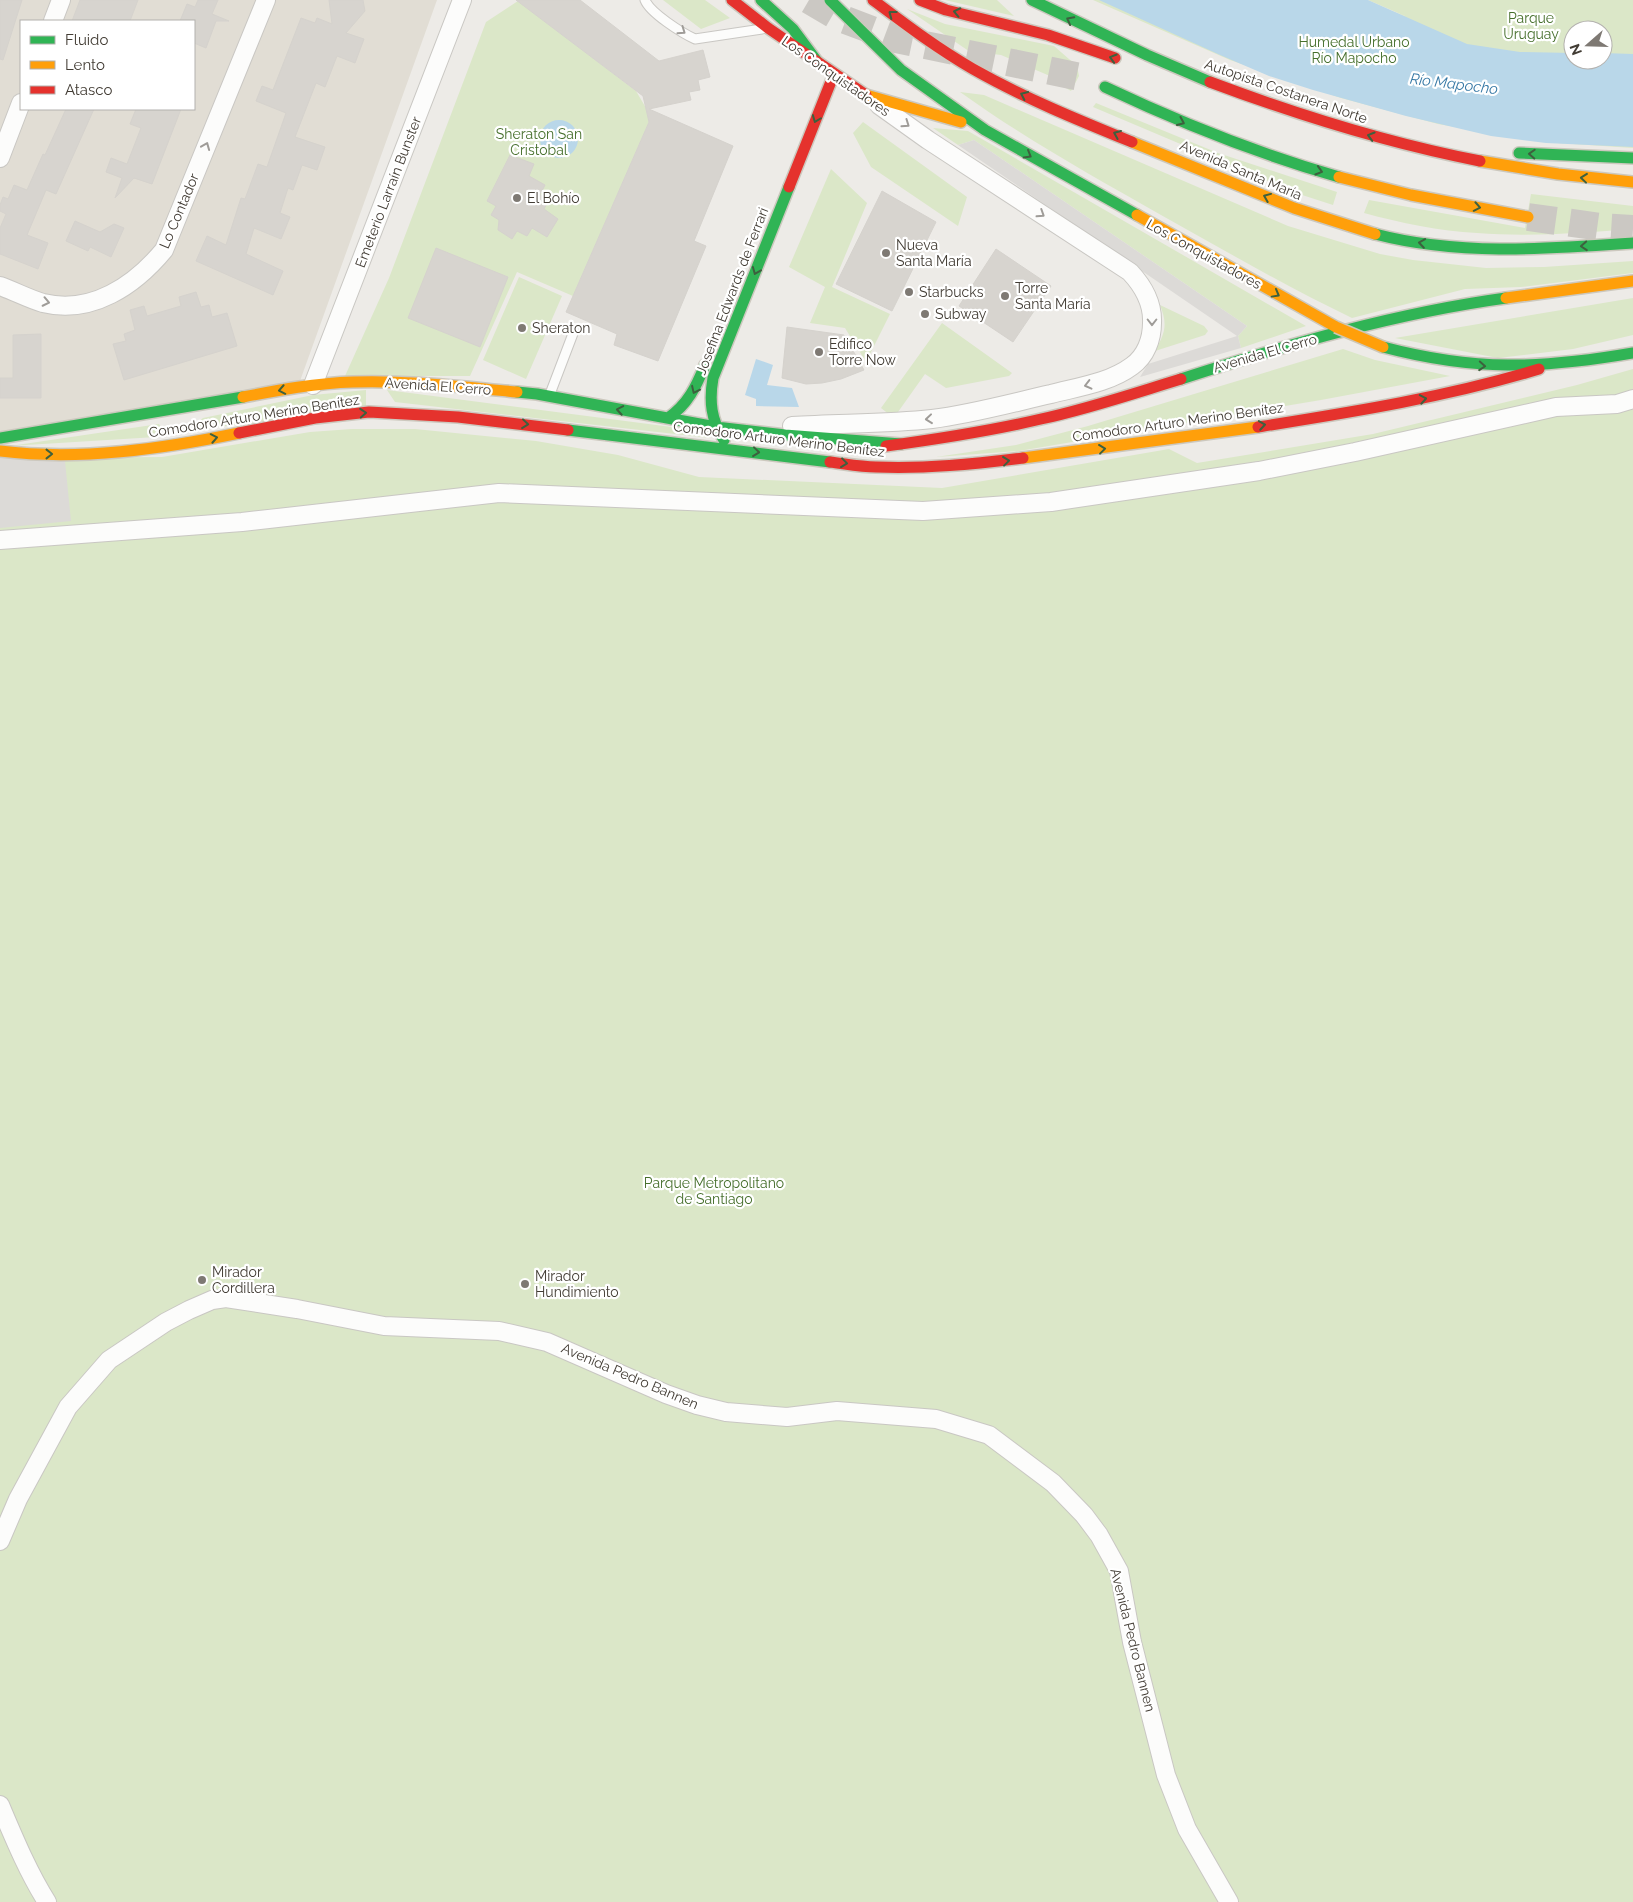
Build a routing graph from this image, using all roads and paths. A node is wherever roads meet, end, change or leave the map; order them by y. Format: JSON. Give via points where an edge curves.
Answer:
{"nodes":[{"id":1,"x":61,"y":0,"type":"edge"},
{"id":2,"x":266,"y":0,"type":"edge"},
{"id":3,"x":462,"y":0,"type":"edge"},
{"id":4,"x":645,"y":0,"type":"edge"},
{"id":5,"x":732,"y":0,"type":"edge"},
{"id":6,"x":760,"y":0,"type":"edge"},
{"id":7,"x":830,"y":0,"type":"edge"},
{"id":8,"x":873,"y":0,"type":"edge"},
{"id":9,"x":920,"y":0,"type":"edge"},
{"id":10,"x":1032,"y":0,"type":"edge"},
{"id":11,"x":53,"y":20,"type":"edge"},
{"id":12,"x":768,"y":28,"type":"junction"},
{"id":13,"x":1129,"y":63,"type":"dead end"},
{"id":14,"x":819,"y":64,"type":"junction"},
{"id":15,"x":1145,"y":67,"type":"dead end"},
{"id":16,"x":834,"y":74,"type":"junction"},
{"id":17,"x":1104,"y":87,"type":"dead end"},
{"id":18,"x":1227,"y":88,"type":"junction"},
{"id":19,"x":866,"y":95,"type":"junction"},
{"id":20,"x":20,"y":106,"type":"edge"},
{"id":21,"x":986,"y":130,"type":"junction"},
{"id":22,"x":808,"y":141,"type":"junction"},
{"id":23,"x":1418,"y":148,"type":"junction"},
{"id":24,"x":0,"y":158,"type":"edge"},
{"id":25,"x":1633,"y":158,"type":"edge"},
{"id":26,"x":787,"y":161,"type":"dead end"},
{"id":27,"x":1633,"y":182,"type":"edge"},
{"id":28,"x":1528,"y":217,"type":"tunnel mouth"},
{"id":29,"x":1633,"y":243,"type":"edge"},
{"id":30,"x":1633,"y":281,"type":"edge"},
{"id":31,"x":0,"y":286,"type":"edge"},
{"id":32,"x":574,"y":331,"type":"dead end"},
{"id":33,"x":1633,"y":353,"type":"edge"},
{"id":34,"x":709,"y":354,"type":"dead end"},
{"id":35,"x":1593,"y":361,"type":"junction"},
{"id":36,"x":1550,"y":365,"type":"junction"},
{"id":37,"x":1133,"y":366,"type":"joint"},
{"id":38,"x":1633,"y":367,"type":"edge"},
{"id":39,"x":314,"y":385,"type":"junction"},
{"id":40,"x":550,"y":397,"type":"junction"},
{"id":41,"x":1633,"y":399,"type":"edge"},
{"id":42,"x":194,"y":406,"type":"junction"},
{"id":43,"x":141,"y":414,"type":"junction"},
{"id":44,"x":668,"y":418,"type":"junction"},
{"id":45,"x":182,"y":421,"type":"dead end"},
{"id":46,"x":158,"y":423,"type":"dead end"},
{"id":47,"x":716,"y":427,"type":"junction"},
{"id":48,"x":757,"y":431,"type":"junction"},
{"id":49,"x":184,"y":433,"type":"dead end"},
{"id":50,"x":0,"y":438,"type":"edge"},
{"id":51,"x":160,"y":438,"type":"dead end"},
{"id":52,"x":192,"y":443,"type":"junction"},
{"id":53,"x":901,"y":444,"type":"junction"},
{"id":54,"x":148,"y":448,"type":"junction"},
{"id":55,"x":733,"y":450,"type":"junction"},
{"id":56,"x":0,"y":451,"type":"edge"},
{"id":57,"x":779,"y":455,"type":"junction"},
{"id":58,"x":0,"y":540,"type":"edge"},
{"id":59,"x":0,"y":1541,"type":"edge"},
{"id":60,"x":0,"y":1805,"type":"edge"},
{"id":61,"x":47,"y":1902,"type":"edge"},
{"id":62,"x":1229,"y":1902,"type":"edge"}],
"edges":[{"from":1,"to":11,"type":"street"},
{"from":31,"to":2,"type":"street","name":"Lo Contador","one_way":true,"via":[[44,303],[64,306],[88,303],[111,295],[130,285],[150,268],[164,250]]},
{"from":3,"to":39,"type":"street","name":"Emeterio Larraín Bunster"},
{"from":4,"to":12,"type":"lane","one_way":true,"via":[[685,35],[695,39]]},
{"from":5,"to":12,"type":"main road","name":"Los Conquistadores"},
{"from":6,"to":14,"type":"main road","via":[[786,20]]},
{"from":7,"to":21,"type":"main road","name":"Los Conquistadores","via":[[901,70]]},
{"from":29,"to":8,"type":"main road","name":"Avenida Santa María","one_way":true,"via":[[1533,249],[1477,248],[1407,241],[1340,225],[1005,86],[957,60]]},
{"from":13,"to":9,"type":"main road","one_way":true,"via":[[1048,35],[946,10]]},
{"from":18,"to":10,"type":"main road","name":"Autopista Costanera Norte","one_way":true,"via":[[1128,48]]},
{"from":12,"to":14,"type":"main road","name":"Los Conquistadores"},
{"from":14,"to":16,"type":"main road","name":"Los Conquistadores"},
{"from":15,"to":18,"type":"main road"},
{"from":16,"to":19,"type":"main road","name":"Los Conquistadores"},
{"from":16,"to":22,"type":"main road","name":"Josefina Edwards de Ferrari","one_way":true},
{"from":17,"to":28,"type":"main road","one_way":true,"via":[[1187,125],[1325,173],[1376,187]]},
{"from":23,"to":18,"type":"main road","name":"Autopista Costanera Norte","one_way":true,"via":[[1303,116]]},
{"from":19,"to":21,"type":"main road"},
{"from":19,"to":37,"type":"street","name":"Los Conquistadores","one_way":true,"via":[[936,145],[1130,272],[1144,289],[1152,320],[1147,348]]},
{"from":20,"to":24,"type":"street"},
{"from":21,"to":36,"type":"main road","name":"Los Conquistadores","one_way":true,"bridge":true,"via":[[1336,327],[1383,347],[1459,364],[1501,367]]},
{"from":22,"to":26,"type":"main road","name":"Josefina Edwards de Ferrari"},
{"from":22,"to":47,"type":"main road","name":"Josefina Edwards de Ferrari","one_way":true,"via":[[713,378],[710,403]]},
{"from":25,"to":23,"type":"main road","one_way":true},
{"from":27,"to":23,"type":"main road","name":"Autopista Costanera Norte","one_way":true,"via":[[1552,174]]},
{"from":30,"to":53,"type":"main road","name":"Avenida El Cerro","via":[[1410,314],[1236,360],[1050,417],[989,431]]},
{"from":32,"to":40,"type":"lane"},
{"from":33,"to":35,"type":"main road","name":"Los Conquistadores"},
{"from":34,"to":44,"type":"main road","name":"Josefina Edwards de Ferrari","one_way":true,"via":[[688,403]]},
{"from":35,"to":36,"type":"main road","name":"Los Conquistadores"},
{"from":35,"to":38,"type":"street"},
{"from":57,"to":36,"type":"main road","name":"Comodoro Arturo Merino Benítez","one_way":true,"via":[[902,468],[988,463],[1166,441],[1452,394]]},
{"from":37,"to":48,"type":"street","name":"Avenida El Cerro","one_way":true,"via":[[1095,383],[962,414]]},
{"from":39,"to":40,"type":"main road","name":"Avenida El Cerro","via":[[400,382]]},
{"from":39,"to":42,"type":"main road","name":"Avenida El Cerro","one_way":true},
{"from":44,"to":40,"type":"main road","name":"Avenida El Cerro","one_way":true},
{"from":41,"to":58,"type":"street","via":[[1617,404],[1556,407],[1259,471],[1051,502],[933,510],[499,493],[242,522]]},
{"from":42,"to":43,"type":"main road","name":"Avenida El Cerro"},
{"from":42,"to":45,"type":"main road"},
{"from":43,"to":46,"type":"main road","via":[[154,418]]},
{"from":43,"to":50,"type":"main road","name":"Avenida El Cerro"},
{"from":44,"to":47,"type":"main road","name":"Avenida El Cerro"},
{"from":47,"to":48,"type":"main road","name":"Avenida El Cerro"},
{"from":47,"to":55,"type":"main road","name":"Josefina Edwards de Ferrari"},
{"from":48,"to":53,"type":"main road","name":"Avenida El Cerro"},
{"from":49,"to":52,"type":"main road"},
{"from":51,"to":54,"type":"main road"},
{"from":52,"to":54,"type":"main road","name":"Comodoro Arturo Merino Benítez"},
{"from":52,"to":55,"type":"main road","name":"Comodoro Arturo Merino Benítez","one_way":true,"via":[[315,418],[369,412],[458,417]]},
{"from":53,"to":57,"type":"main road","name":"Avenida El Cerro","via":[[845,452]]},
{"from":56,"to":54,"type":"main road","name":"Comodoro Arturo Merino Benítez","one_way":true,"via":[[72,454]]},
{"from":55,"to":57,"type":"main road","name":"Comodoro Arturo Merino Benítez","one_way":true},
{"from":59,"to":62,"type":"street","name":"Avenida Pedro Bannen","via":[[18,1499],[68,1407],[108,1360],[166,1322],[212,1300],[226,1298],[384,1326],[499,1330],[547,1342],[666,1394],[726,1412],[787,1417],[837,1411],[936,1419],[989,1435],[1053,1484],[1099,1535],[1119,1571],[1132,1642],[1166,1775],[1187,1829]]},
{"from":60,"to":61,"type":"street"}]}
